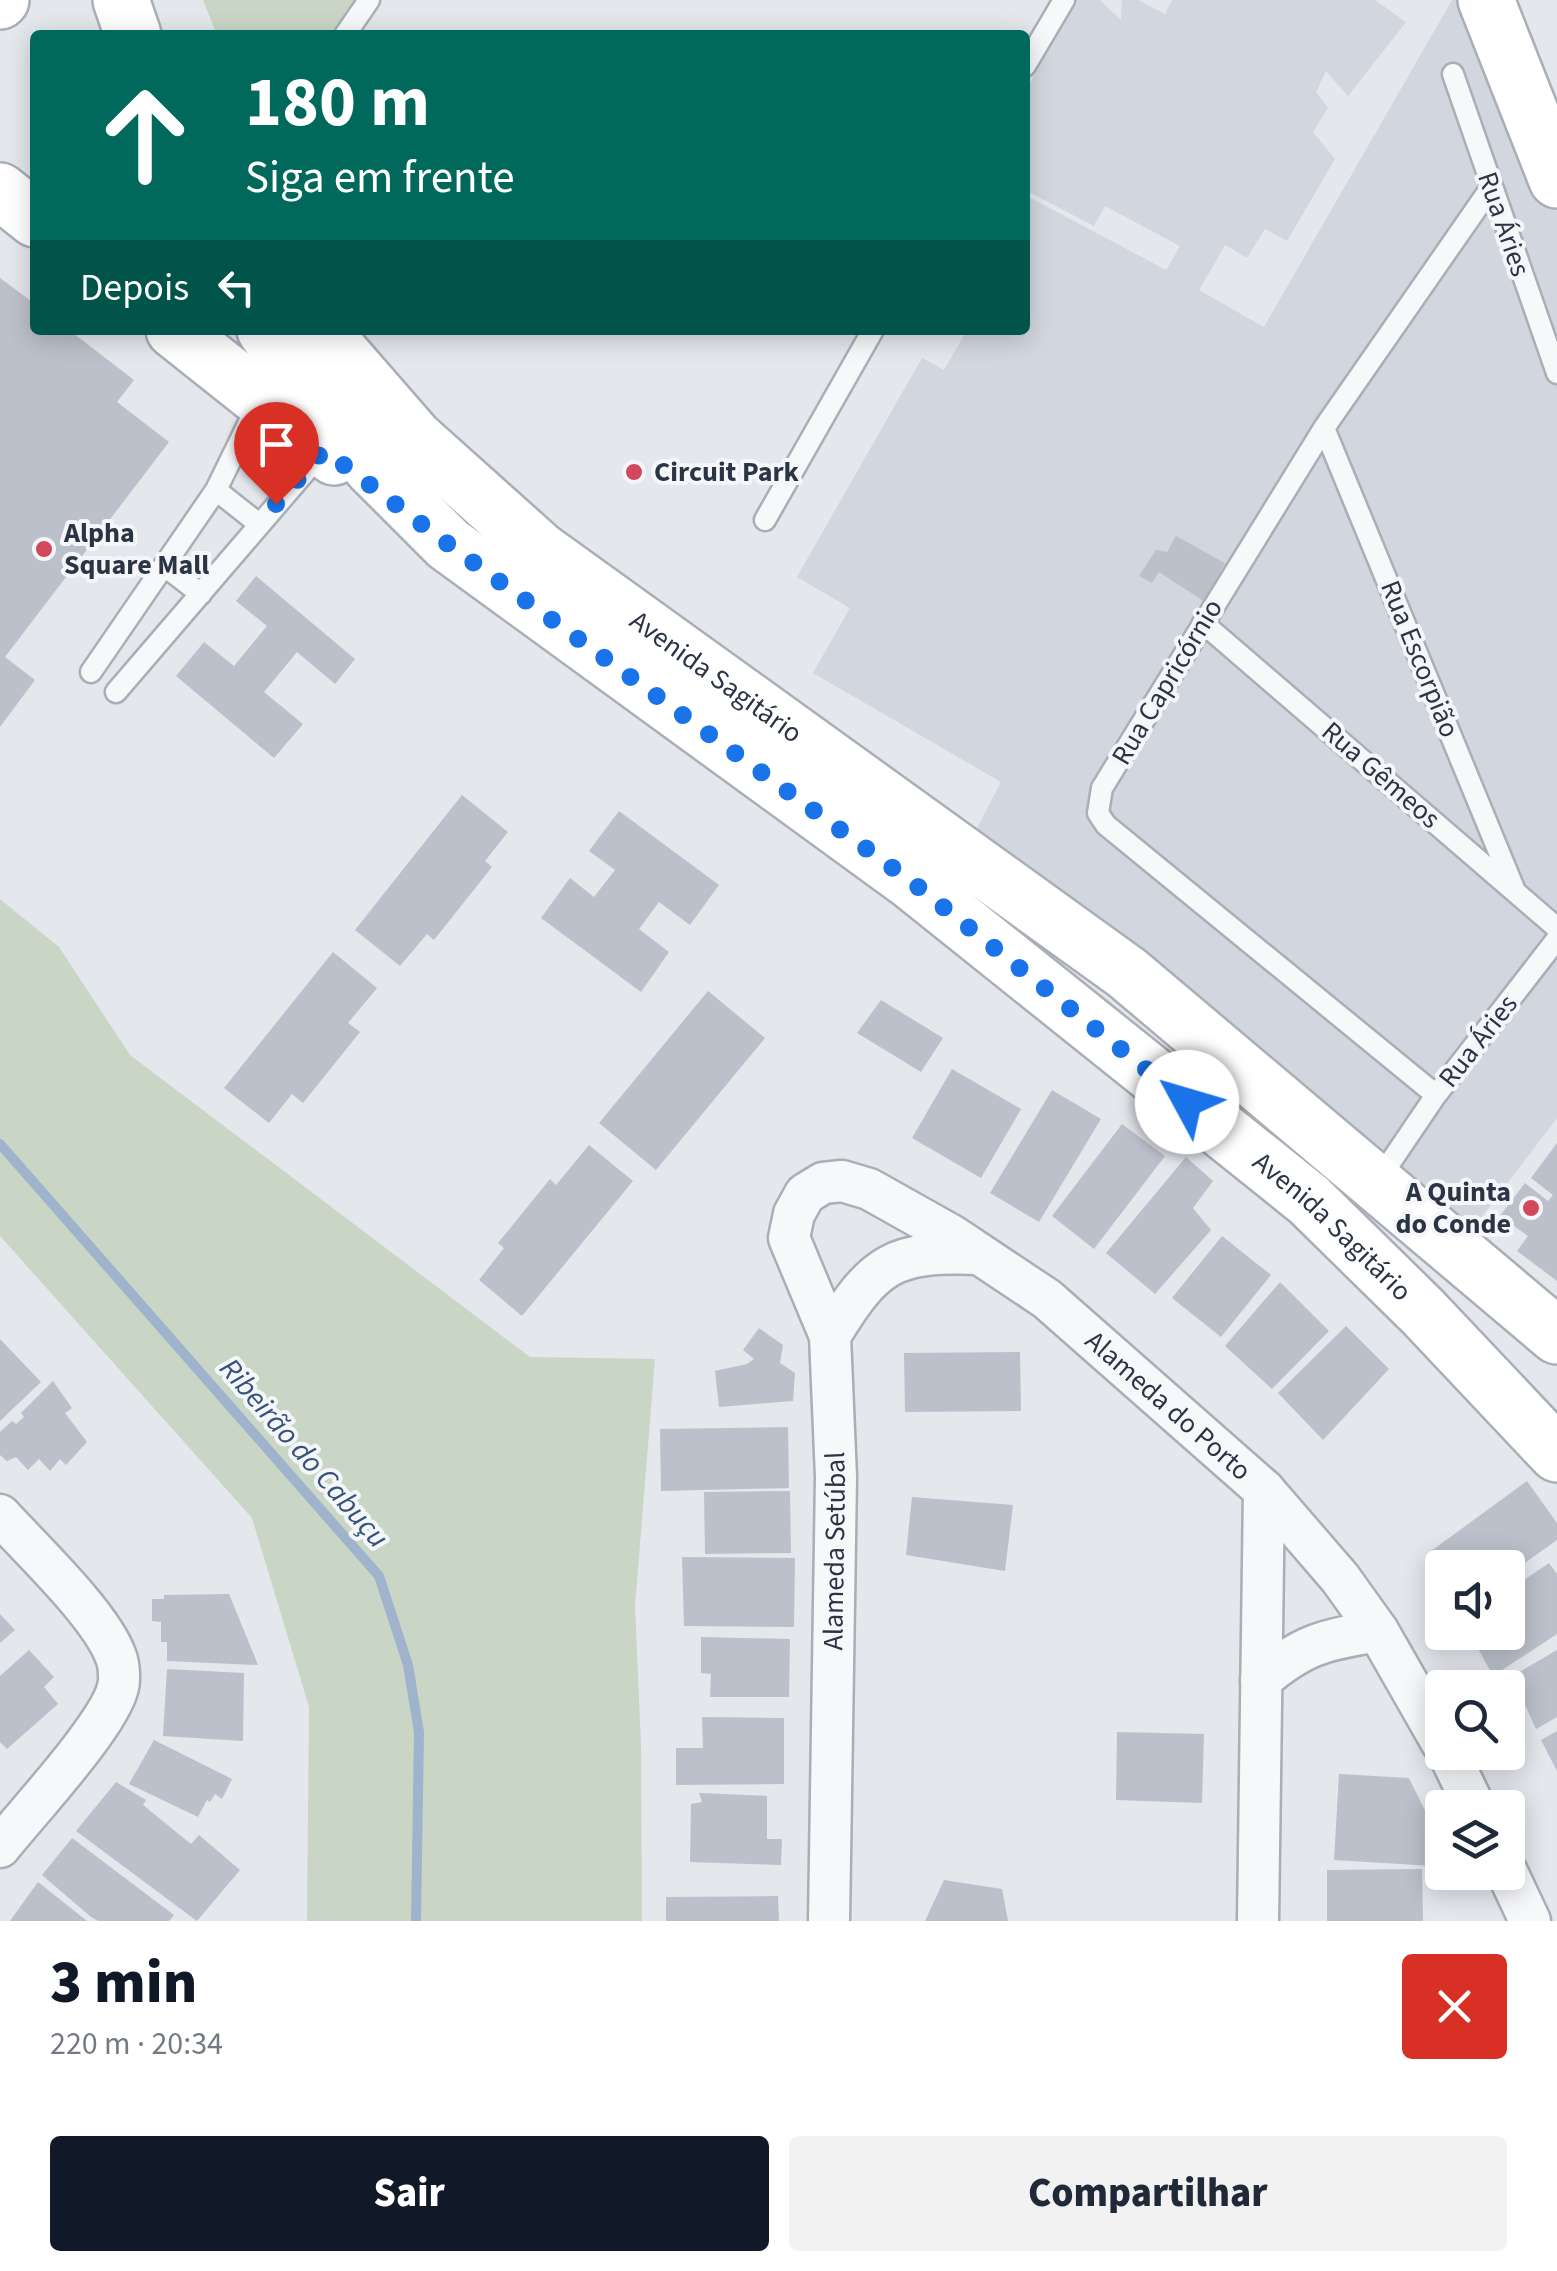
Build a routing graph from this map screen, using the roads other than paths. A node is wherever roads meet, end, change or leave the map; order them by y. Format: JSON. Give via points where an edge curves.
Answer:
{"nodes":[{"id":1,"x":121,"y":0,"type":"edge"},
{"id":2,"x":160,"y":0,"type":"edge"},
{"id":3,"x":369,"y":0,"type":"edge"},
{"id":4,"x":1064,"y":0,"type":"edge"},
{"id":5,"x":1486,"y":0,"type":"edge"},
{"id":6,"x":132,"y":30,"type":"edge"},
{"id":7,"x":171,"y":30,"type":"edge"},
{"id":8,"x":349,"y":30,"type":"edge"},
{"id":9,"x":1030,"y":58,"type":"edge"},
{"id":10,"x":1453,"y":74,"type":"dead end"},
{"id":11,"x":1557,"y":180,"type":"edge"},
{"id":12,"x":1490,"y":188,"type":"junction"},
{"id":13,"x":0,"y":191,"type":"edge"},
{"id":14,"x":30,"y":215,"type":"edge"},
{"id":15,"x":178,"y":335,"type":"edge"},
{"id":16,"x":255,"y":335,"type":"edge"},
{"id":17,"x":268,"y":335,"type":"edge"},
{"id":18,"x":325,"y":335,"type":"edge"},
{"id":19,"x":870,"y":335,"type":"edge"},
{"id":20,"x":1557,"y":373,"type":"edge"},
{"id":21,"x":251,"y":422,"type":"junction"},
{"id":22,"x":1324,"y":428,"type":"junction"},
{"id":23,"x":309,"y":467,"type":"junction"},
{"id":24,"x":216,"y":490,"type":"junction"},
{"id":25,"x":766,"y":520,"type":"dead end"},
{"id":26,"x":259,"y":524,"type":"junction"},
{"id":27,"x":448,"y":544,"type":"junction"},
{"id":28,"x":166,"y":567,"type":"junction"},
{"id":29,"x":526,"y":569,"type":"junction"},
{"id":30,"x":202,"y":594,"type":"junction"},
{"id":31,"x":1203,"y":623,"type":"junction"},
{"id":32,"x":91,"y":672,"type":"dead end"},
{"id":33,"x":116,"y":692,"type":"dead end"},
{"id":34,"x":1516,"y":891,"type":"junction"},
{"id":35,"x":1557,"y":928,"type":"edge"},
{"id":36,"x":1557,"y":940,"type":"edge"},
{"id":37,"x":1436,"y":1095,"type":"junction"},
{"id":38,"x":1378,"y":1182,"type":"junction"},
{"id":39,"x":805,"y":1194,"type":"joint"},
{"id":40,"x":980,"y":1254,"type":"junction"},
{"id":41,"x":830,"y":1336,"type":"junction"},
{"id":42,"x":1557,"y":1336,"type":"edge"},
{"id":43,"x":1556,"y":1450,"type":"edge"},
{"id":44,"x":1264,"y":1490,"type":"junction"},
{"id":45,"x":0,"y":1516,"type":"edge"},
{"id":46,"x":1378,"y":1631,"type":"junction"},
{"id":47,"x":1262,"y":1680,"type":"junction"},
{"id":48,"x":1425,"y":1713,"type":"edge"},
{"id":49,"x":0,"y":1847,"type":"edge"},
{"id":50,"x":1515,"y":1890,"type":"edge"},
{"id":51,"x":830,"y":1921,"type":"edge"},
{"id":52,"x":1258,"y":1921,"type":"edge"},
{"id":53,"x":1530,"y":1921,"type":"edge"}],
"edges":[{"from":1,"to":6,"type":"street"},
{"from":2,"to":7,"type":"street"},
{"from":3,"to":8,"type":"lane"},
{"from":4,"to":9,"type":"lane"},
{"from":5,"to":11,"type":"street"},
{"from":10,"to":12,"type":"lane","name":"Rua Áries"},
{"from":12,"to":20,"type":"lane","name":"Rua Áries"},
{"from":12,"to":22,"type":"lane","name":"Rua Capricórnio"},
{"from":13,"to":14,"type":"street"},
{"from":15,"to":21,"type":"street"},
{"from":16,"to":21,"type":"street","via":[[264,372]]},
{"from":17,"to":27,"type":"street","name":"Avenida Sagitário","via":[[372,468]]},
{"from":18,"to":29,"type":"street","name":"Avenida Sagitário"},
{"from":19,"to":25,"type":"lane"},
{"from":21,"to":23,"type":"street"},
{"from":21,"to":24,"type":"lane"},
{"from":22,"to":31,"type":"lane","name":"Rua Capricórnio"},
{"from":22,"to":34,"type":"lane","name":"Rua Escorpião"},
{"from":23,"to":26,"type":"lane"},
{"from":23,"to":27,"type":"street"},
{"from":24,"to":26,"type":"lane"},
{"from":24,"to":28,"type":"lane"},
{"from":26,"to":30,"type":"lane"},
{"from":27,"to":29,"type":"street","name":"Avenida Sagitário"},
{"from":28,"to":30,"type":"lane"},
{"from":28,"to":32,"type":"lane"},
{"from":29,"to":38,"type":"street","name":"Avenida Sagitário","via":[[1128,973]]},
{"from":29,"to":43,"type":"street","name":"Avenida Sagitário","via":[[1310,1200]]},
{"from":30,"to":33,"type":"lane"},
{"from":31,"to":34,"type":"lane","name":"Rua Gêmeos"},
{"from":31,"to":37,"type":"lane","name":"Rua Capricórnio","via":[[1102,788],[1098,813]]},
{"from":34,"to":35,"type":"lane","name":"Rua Gêmeos"},
{"from":36,"to":37,"type":"lane","name":"Rua Áries"},
{"from":37,"to":38,"type":"lane","name":"Rua Áries"},
{"from":38,"to":42,"type":"street","name":"Avenida Sagitário"},
{"from":39,"to":40,"type":"street","name":"Alameda do Porto","via":[[822,1183],[869,1188]]},
{"from":39,"to":41,"type":"street","name":"Alameda Setúbal","via":[[789,1238]]},
{"from":40,"to":41,"type":"street","via":[[902,1258],[873,1275]]},
{"from":40,"to":44,"type":"street","name":"Alameda do Porto","via":[[1047,1299]]},
{"from":41,"to":51,"type":"street","name":"Alameda Setúbal","via":[[836,1477]]},
{"from":44,"to":46,"type":"street","name":"Alameda do Porto"},
{"from":44,"to":47,"type":"street"},
{"from":45,"to":49,"type":"street","via":[[102,1632],[117,1658],[118,1687],[101,1721]]},
{"from":46,"to":47,"type":"street","via":[[1326,1639],[1291,1654]]},
{"from":46,"to":48,"type":"street","name":"Alameda do Porto"},
{"from":47,"to":52,"type":"street"},
{"from":50,"to":53,"type":"street"}]}
